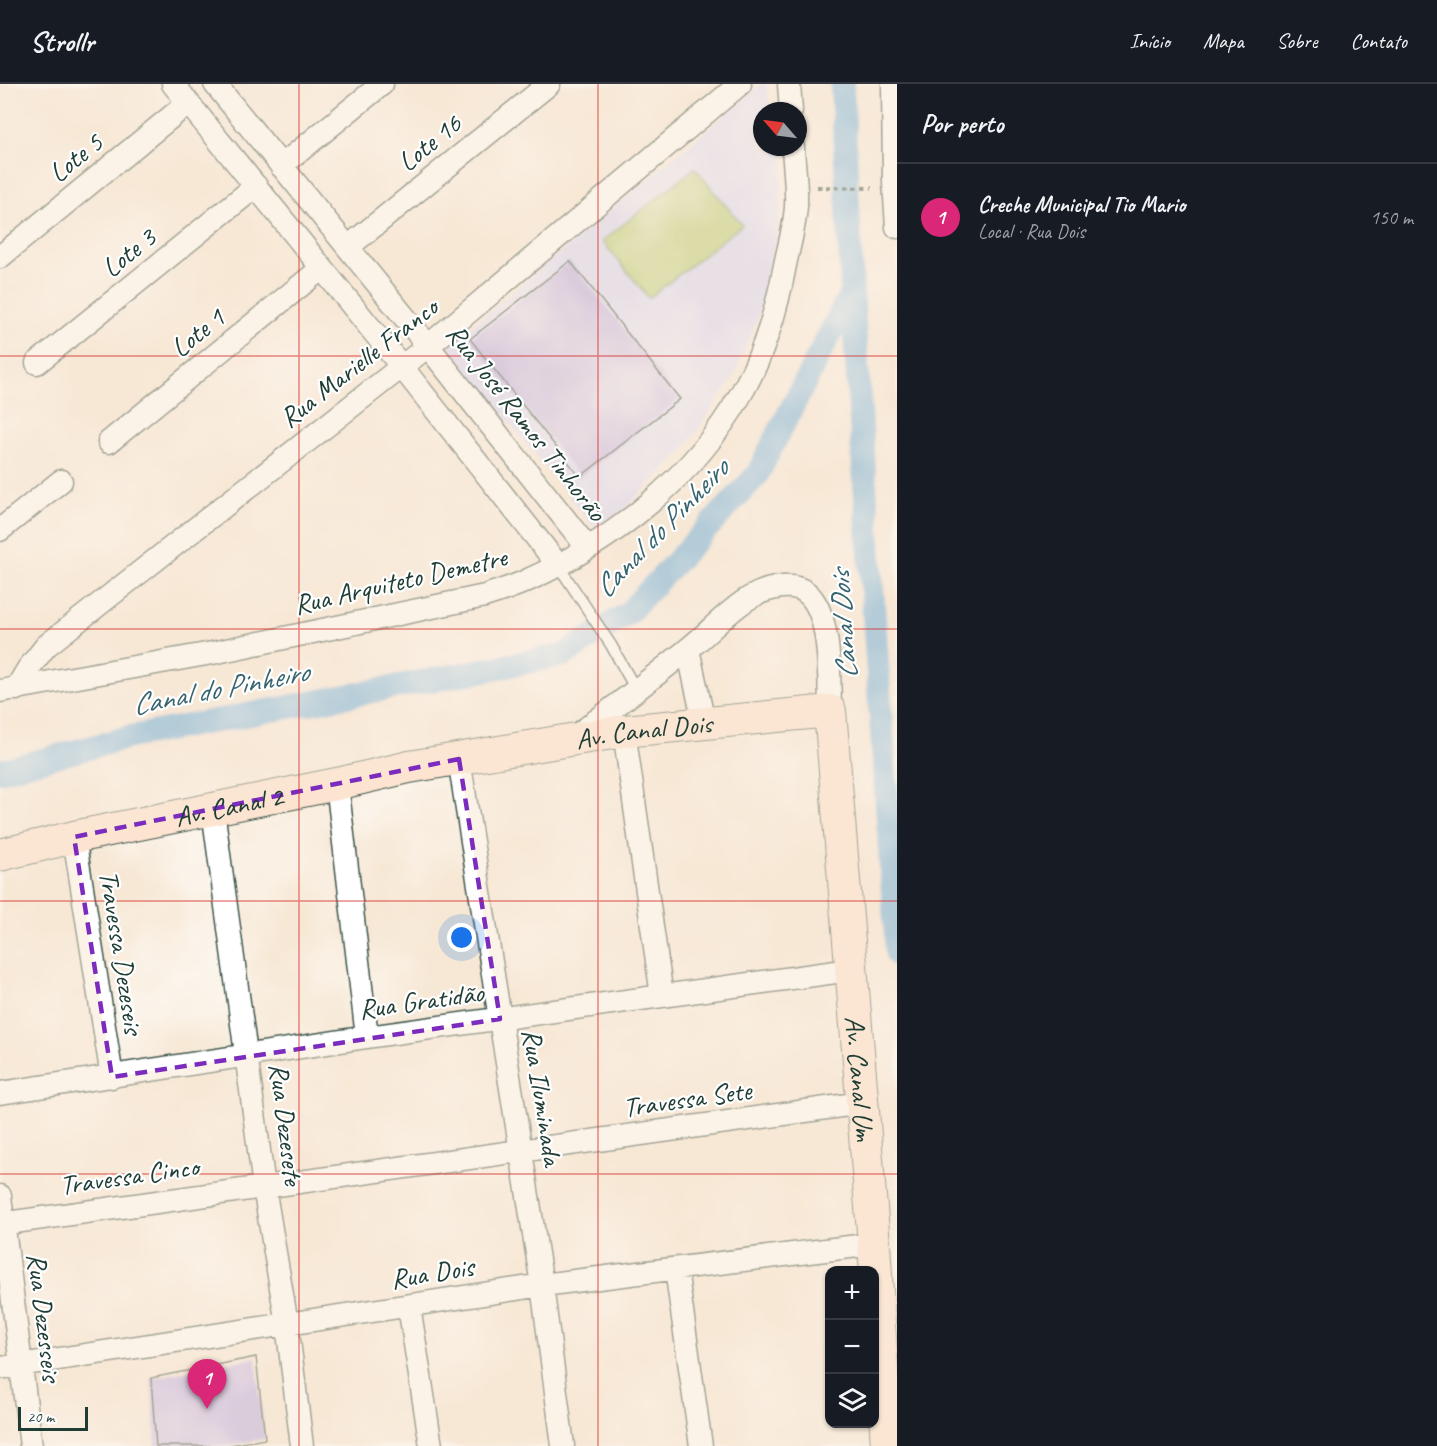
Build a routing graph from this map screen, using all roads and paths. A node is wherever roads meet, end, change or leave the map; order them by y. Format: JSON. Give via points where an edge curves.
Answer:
{"nodes":[{"id":1,"x":173,"y":84,"type":"edge"},
{"id":2,"x":215,"y":84,"type":"edge"},
{"id":3,"x":382,"y":84,"type":"edge"},
{"id":4,"x":549,"y":84,"type":"edge"},
{"id":5,"x":740,"y":84,"type":"edge"},
{"id":6,"x":789,"y":84,"type":"edge"},
{"id":7,"x":893,"y":84,"type":"edge"},
{"id":8,"x":790,"y":102,"type":"edge"},
{"id":9,"x":188,"y":103,"type":"junction"},
{"id":10,"x":793,"y":156,"type":"edge"},
{"id":11,"x":281,"y":166,"type":"junction"},
{"id":12,"x":256,"y":186,"type":"junction"},
{"id":13,"x":822,"y":187,"type":"dead end"},
{"id":14,"x":870,"y":188,"type":"dead end"},
{"id":15,"x":897,"y":227,"type":"edge"},
{"id":16,"x":348,"y":247,"type":"junction"},
{"id":17,"x":0,"y":257,"type":"edge"},
{"id":18,"x":322,"y":268,"type":"junction"},
{"id":19,"x":428,"y":346,"type":"junction"},
{"id":20,"x":37,"y":363,"type":"dead end"},
{"id":21,"x":402,"y":367,"type":"junction"},
{"id":22,"x":109,"y":442,"type":"dead end"},
{"id":23,"x":61,"y":481,"type":"dead end"},
{"id":24,"x":0,"y":530,"type":"edge"},
{"id":25,"x":587,"y":547,"type":"junction"},
{"id":26,"x":558,"y":565,"type":"junction"},
{"id":27,"x":688,"y":650,"type":"junction"},
{"id":28,"x":8,"y":690,"type":"edge"},
{"id":29,"x":636,"y":690,"type":"junction"},
{"id":30,"x":830,"y":711,"type":"junction"},
{"id":31,"x":704,"y":723,"type":"junction"},
{"id":32,"x":624,"y":731,"type":"junction"},
{"id":33,"x":572,"y":740,"type":"junction"},
{"id":34,"x":459,"y":759,"type":"junction"},
{"id":35,"x":337,"y":784,"type":"junction"},
{"id":36,"x":213,"y":810,"type":"junction"},
{"id":37,"x":74,"y":837,"type":"junction"},
{"id":38,"x":0,"y":855,"type":"edge"},
{"id":39,"x":850,"y":970,"type":"junction"},
{"id":40,"x":662,"y":996,"type":"junction"},
{"id":41,"x":500,"y":1019,"type":"junction"},
{"id":42,"x":367,"y":1037,"type":"junction"},
{"id":43,"x":247,"y":1056,"type":"junction"},
{"id":44,"x":112,"y":1077,"type":"junction"},
{"id":45,"x":0,"y":1094,"type":"edge"},
{"id":46,"x":862,"y":1103,"type":"junction"},
{"id":47,"x":521,"y":1152,"type":"junction"},
{"id":48,"x":264,"y":1187,"type":"junction"},
{"id":49,"x":0,"y":1196,"type":"edge"},
{"id":50,"x":2,"y":1223,"type":"edge"},
{"id":51,"x":874,"y":1244,"type":"junction"},
{"id":52,"x":676,"y":1269,"type":"junction"},
{"id":53,"x":542,"y":1285,"type":"junction"},
{"id":54,"x":409,"y":1306,"type":"junction"},
{"id":55,"x":287,"y":1324,"type":"junction"},
{"id":56,"x":11,"y":1366,"type":"edge"},
{"id":57,"x":31,"y":1446,"type":"edge"},
{"id":58,"x":302,"y":1446,"type":"edge"},
{"id":59,"x":431,"y":1446,"type":"edge"},
{"id":60,"x":563,"y":1446,"type":"edge"},
{"id":61,"x":701,"y":1446,"type":"edge"},
{"id":62,"x":887,"y":1446,"type":"edge"}],
"edges":[{"from":1,"to":9,"type":"street"},
{"from":2,"to":11,"type":"street","name":"Rua José Ramos Tinhorão"},
{"from":3,"to":11,"type":"street"},
{"from":4,"to":16,"type":"street","name":"Lote 16"},
{"from":5,"to":19,"type":"street","name":"Rua Marielle Franco"},
{"from":6,"to":8,"type":"street"},
{"from":7,"to":15,"type":"street"},
{"from":9,"to":12,"type":"street"},
{"from":9,"to":17,"type":"street","name":"Lote 5"},
{"from":10,"to":25,"type":"street","name":"Rua Arquiteto Demetre","via":[[796,208],[782,282],[766,341],[741,393],[714,434],[673,481],[619,527]]},
{"from":11,"to":16,"type":"street","name":"Rua José Ramos Tinhorão"},
{"from":12,"to":18,"type":"street"},
{"from":12,"to":20,"type":"street","name":"Lote 3"},
{"from":13,"to":14,"type":"path"},
{"from":16,"to":19,"type":"street","name":"Rua José Ramos Tinhorão"},
{"from":18,"to":21,"type":"street"},
{"from":18,"to":22,"type":"street","name":"Lote 1"},
{"from":19,"to":21,"type":"street","name":"Rua Marielle Franco"},
{"from":19,"to":25,"type":"street","name":"Rua José Ramos Tinhorão"},
{"from":21,"to":26,"type":"street"},
{"from":21,"to":28,"type":"street","name":"Rua Marielle Franco","via":[[46,646]]},
{"from":23,"to":24,"type":"street"},
{"from":25,"to":26,"type":"street","name":"Rua Arquiteto Demetre"},
{"from":26,"to":28,"type":"street","name":"Rua Arquiteto Demetre","via":[[485,596],[212,653]]},
{"from":26,"to":29,"type":"lane"},
{"from":27,"to":29,"type":"street"},
{"from":27,"to":30,"type":"street","via":[[747,599],[766,591],[797,588],[807,593],[820,612],[829,662]]},
{"from":27,"to":31,"type":"street"},
{"from":29,"to":33,"type":"street"},
{"from":30,"to":31,"type":"street","name":"Av. Canal Dois"},
{"from":30,"to":39,"type":"street","name":"Av. Canal Um"},
{"from":31,"to":32,"type":"street","name":"Av. Canal Dois"},
{"from":32,"to":33,"type":"street","name":"Av. Canal Dois"},
{"from":32,"to":40,"type":"street"},
{"from":33,"to":34,"type":"street","name":"Av. Canal Dois"},
{"from":34,"to":35,"type":"street","name":"Av. Canal 2","via":[[409,766]]},
{"from":34,"to":41,"type":"street","name":"Rua Iluminada"},
{"from":35,"to":36,"type":"street","name":"Av. Canal 2"},
{"from":35,"to":42,"type":"street"},
{"from":36,"to":37,"type":"street","name":"Av. Canal 2"},
{"from":36,"to":43,"type":"street","name":"Rua Dezesete"},
{"from":37,"to":38,"type":"street","name":"Av. Canal 2"},
{"from":37,"to":44,"type":"street","name":"Travessa Dezeseis"},
{"from":39,"to":40,"type":"street","name":"Rua Gratidão"},
{"from":39,"to":46,"type":"street","name":"Av. Canal Um"},
{"from":40,"to":41,"type":"street","name":"Rua Gratidão"},
{"from":41,"to":42,"type":"street","name":"Rua Gratidão"},
{"from":41,"to":47,"type":"street","name":"Rua Iluminada"},
{"from":42,"to":43,"type":"street","name":"Rua Gratidão"},
{"from":43,"to":44,"type":"street","name":"Rua Gratidão"},
{"from":43,"to":48,"type":"street","name":"Rua Dezesete"},
{"from":44,"to":45,"type":"street","name":"Rua Gratidão"},
{"from":46,"to":47,"type":"street","name":"Travessa Sete"},
{"from":46,"to":51,"type":"street","name":"Av. Canal Um"},
{"from":47,"to":48,"type":"street","name":"Travessa Sete"},
{"from":47,"to":53,"type":"street","name":"Rua Iluminada"},
{"from":48,"to":50,"type":"street","name":"Travessa Cinco"},
{"from":48,"to":55,"type":"street","name":"Rua Dezesete"},
{"from":49,"to":50,"type":"street","name":"Rua Dezesseis"},
{"from":50,"to":56,"type":"street","name":"Rua Dezesseis"},
{"from":51,"to":52,"type":"street","name":"Rua Dois"},
{"from":51,"to":62,"type":"street","name":"Av. Canal Um"},
{"from":52,"to":53,"type":"street","name":"Rua Dois"},
{"from":52,"to":61,"type":"street"},
{"from":53,"to":54,"type":"street","name":"Rua Dois"},
{"from":53,"to":60,"type":"street","name":"Rua Iluminada"},
{"from":54,"to":55,"type":"street","name":"Rua Dois"},
{"from":54,"to":59,"type":"street"},
{"from":55,"to":56,"type":"street","name":"Rua Dois"},
{"from":55,"to":58,"type":"street","name":"Rua Dezesete"},
{"from":56,"to":57,"type":"street","name":"Rua Dezesseis"}]}
